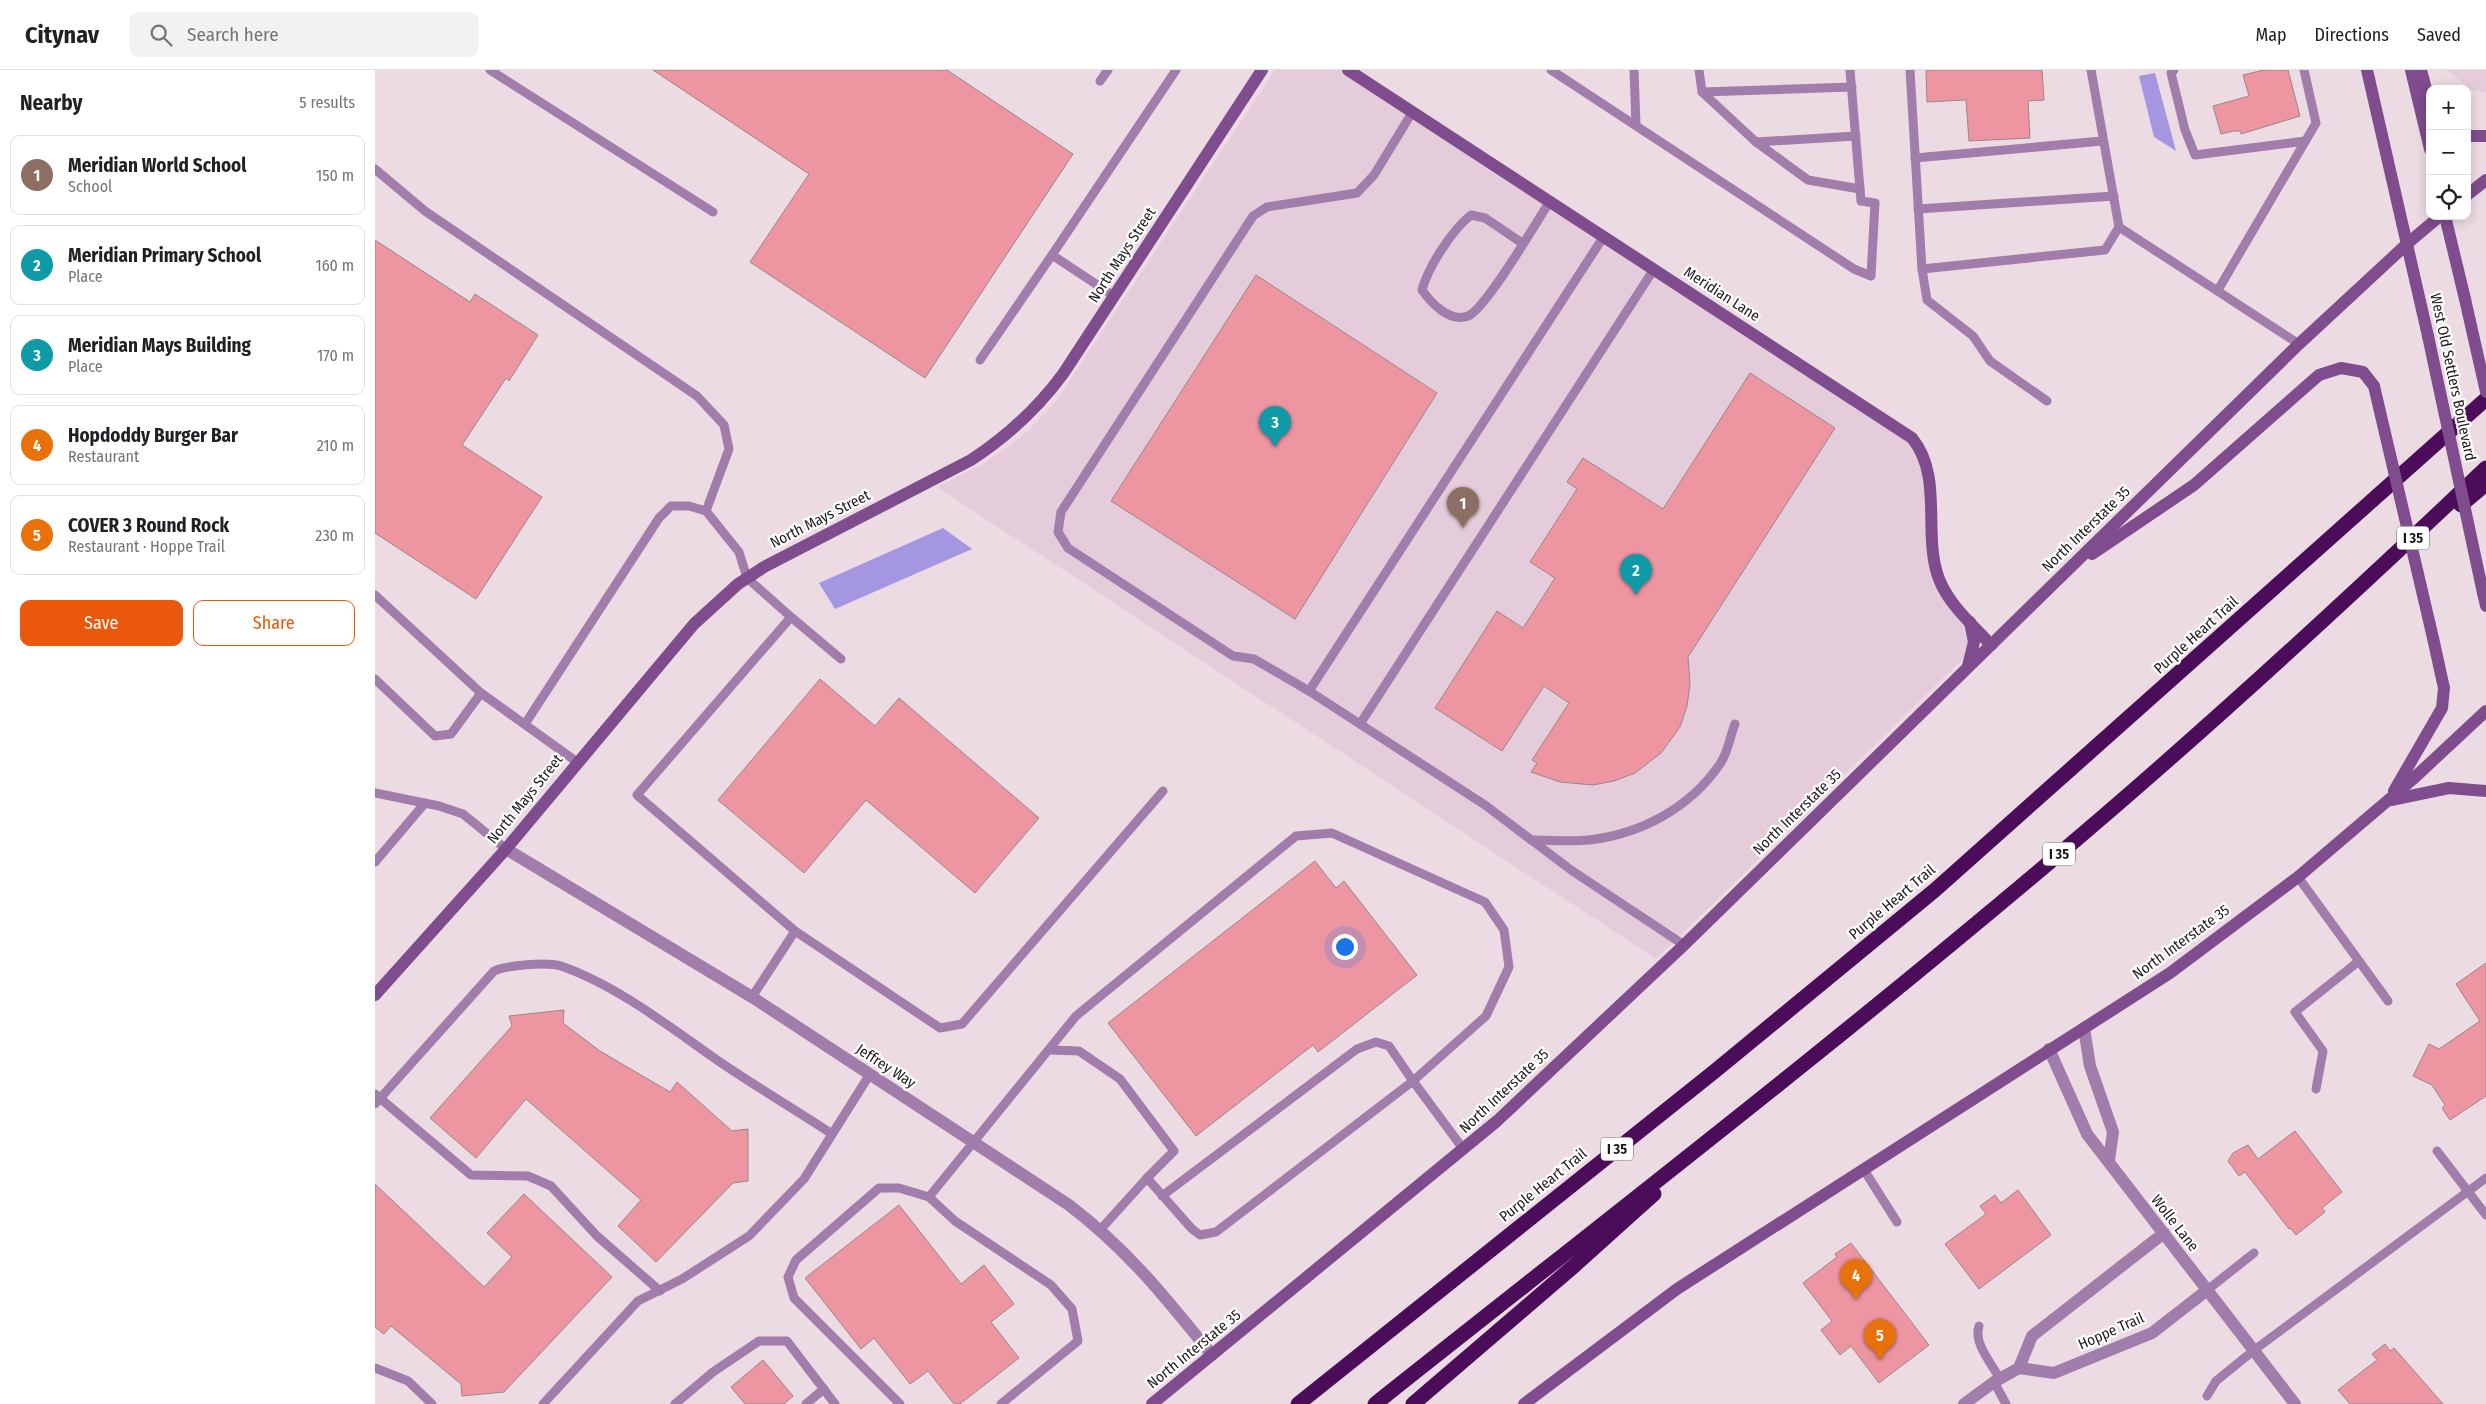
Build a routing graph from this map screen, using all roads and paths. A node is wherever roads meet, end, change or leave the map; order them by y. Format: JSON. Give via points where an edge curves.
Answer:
{"nodes":[{"id":1,"x":490,"y":70,"type":"edge"},
{"id":2,"x":1108,"y":70,"type":"edge"},
{"id":3,"x":1176,"y":70,"type":"edge"},
{"id":4,"x":1262,"y":70,"type":"edge"},
{"id":5,"x":1348,"y":70,"type":"edge"},
{"id":6,"x":1551,"y":70,"type":"edge"},
{"id":7,"x":1634,"y":70,"type":"edge"},
{"id":8,"x":1699,"y":70,"type":"edge"},
{"id":9,"x":1851,"y":70,"type":"edge"},
{"id":10,"x":1909,"y":70,"type":"edge"},
{"id":11,"x":2091,"y":70,"type":"edge"},
{"id":12,"x":2174,"y":70,"type":"edge"},
{"id":13,"x":2304,"y":70,"type":"edge"},
{"id":14,"x":2367,"y":70,"type":"edge"},
{"id":15,"x":2411,"y":70,"type":"edge"},
{"id":16,"x":2421,"y":70,"type":"edge"},
{"id":17,"x":1100,"y":82,"type":"dead end"},
{"id":18,"x":1852,"y":87,"type":"junction"},
{"id":19,"x":2426,"y":89,"type":"edge"},
{"id":20,"x":1702,"y":92,"type":"junction"},
{"id":21,"x":1413,"y":111,"type":"junction"},
{"id":22,"x":1636,"y":125,"type":"junction"},
{"id":23,"x":2426,"y":132,"type":"edge"},
{"id":24,"x":1855,"y":136,"type":"junction"},
{"id":25,"x":2471,"y":136,"type":"edge"},
{"id":26,"x":2486,"y":136,"type":"edge"},
{"id":27,"x":2102,"y":140,"type":"junction"},
{"id":28,"x":2305,"y":141,"type":"junction"},
{"id":29,"x":1756,"y":142,"type":"junction"},
{"id":30,"x":1915,"y":158,"type":"junction"},
{"id":31,"x":375,"y":169,"type":"edge"},
{"id":32,"x":2486,"y":180,"type":"edge"},
{"id":33,"x":1860,"y":189,"type":"junction"},
{"id":34,"x":2471,"y":192,"type":"edge"},
{"id":35,"x":2114,"y":196,"type":"junction"},
{"id":36,"x":1550,"y":201,"type":"junction"},
{"id":37,"x":1918,"y":209,"type":"junction"},
{"id":38,"x":713,"y":212,"type":"dead end"},
{"id":39,"x":2435,"y":220,"type":"edge"},
{"id":40,"x":2446,"y":220,"type":"edge"},
{"id":41,"x":2119,"y":227,"type":"junction"},
{"id":42,"x":1604,"y":236,"type":"junction"},
{"id":43,"x":1522,"y":243,"type":"junction"},
{"id":44,"x":2408,"y":243,"type":"junction"},
{"id":45,"x":1052,"y":255,"type":"junction"},
{"id":46,"x":1654,"y":269,"type":"junction"},
{"id":47,"x":1922,"y":269,"type":"junction"},
{"id":48,"x":2218,"y":290,"type":"junction"},
{"id":49,"x":1114,"y":296,"type":"junction"},
{"id":50,"x":2299,"y":344,"type":"junction"},
{"id":51,"x":980,"y":360,"type":"dead end"},
{"id":52,"x":2486,"y":387,"type":"edge"},
{"id":53,"x":2486,"y":392,"type":"edge"},
{"id":54,"x":2486,"y":399,"type":"edge"},
{"id":55,"x":2047,"y":402,"type":"dead end"},
{"id":56,"x":2467,"y":417,"type":"junction"},
{"id":57,"x":2486,"y":468,"type":"edge"},
{"id":58,"x":2486,"y":484,"type":"edge"},
{"id":59,"x":706,"y":511,"type":"junction"},
{"id":60,"x":2064,"y":573,"type":"junction"},
{"id":61,"x":747,"y":578,"type":"junction"},
{"id":62,"x":375,"y":595,"type":"edge"},
{"id":63,"x":2485,"y":600,"type":"edge"},
{"id":64,"x":2339,"y":607,"type":"junction"},
{"id":65,"x":791,"y":617,"type":"junction"},
{"id":66,"x":1969,"y":620,"type":"junction"},
{"id":67,"x":1991,"y":645,"type":"junction"},
{"id":68,"x":841,"y":659,"type":"dead end"},
{"id":69,"x":1967,"y":668,"type":"junction"},
{"id":70,"x":375,"y":679,"type":"edge"},
{"id":71,"x":1309,"y":691,"type":"junction"},
{"id":72,"x":481,"y":693,"type":"junction"},
{"id":73,"x":2486,"y":711,"type":"edge"},
{"id":74,"x":525,"y":724,"type":"junction"},
{"id":75,"x":1360,"y":724,"type":"junction"},
{"id":76,"x":1735,"y":724,"type":"dead end"},
{"id":77,"x":577,"y":762,"type":"junction"},
{"id":78,"x":1163,"y":791,"type":"dead end"},
{"id":79,"x":2486,"y":791,"type":"edge"},
{"id":80,"x":375,"y":793,"type":"edge"},
{"id":81,"x":2389,"y":800,"type":"junction"},
{"id":82,"x":425,"y":803,"type":"junction"},
{"id":83,"x":1531,"y":840,"type":"junction"},
{"id":84,"x":506,"y":849,"type":"junction"},
{"id":85,"x":375,"y":862,"type":"edge"},
{"id":86,"x":2298,"y":877,"type":"junction"},
{"id":87,"x":795,"y":931,"type":"junction"},
{"id":88,"x":1684,"y":945,"type":"junction"},
{"id":89,"x":2359,"y":961,"type":"junction"},
{"id":90,"x":375,"y":996,"type":"edge"},
{"id":91,"x":752,"y":997,"type":"junction"},
{"id":92,"x":2388,"y":1001,"type":"dead end"},
{"id":93,"x":2084,"y":1028,"type":"junction"},
{"id":94,"x":2049,"y":1049,"type":"junction"},
{"id":95,"x":1050,"y":1050,"type":"junction"},
{"id":96,"x":869,"y":1074,"type":"junction"},
{"id":97,"x":1413,"y":1081,"type":"junction"},
{"id":98,"x":2316,"y":1089,"type":"dead end"},
{"id":99,"x":1769,"y":1091,"type":"junction"},
{"id":100,"x":377,"y":1099,"type":"edge"},
{"id":101,"x":832,"y":1134,"type":"junction"},
{"id":102,"x":973,"y":1142,"type":"junction"},
{"id":103,"x":1464,"y":1150,"type":"junction"},
{"id":104,"x":2437,"y":1151,"type":"dead end"},
{"id":105,"x":2109,"y":1160,"type":"junction"},
{"id":106,"x":1864,"y":1170,"type":"junction"},
{"id":107,"x":1147,"y":1178,"type":"junction"},
{"id":108,"x":2486,"y":1178,"type":"edge"},
{"id":109,"x":2468,"y":1192,"type":"junction"},
{"id":110,"x":1163,"y":1196,"type":"junction"},
{"id":111,"x":929,"y":1197,"type":"junction"},
{"id":112,"x":2486,"y":1215,"type":"edge"},
{"id":113,"x":1897,"y":1222,"type":"dead end"},
{"id":114,"x":1101,"y":1230,"type":"junction"},
{"id":115,"x":2164,"y":1233,"type":"junction"},
{"id":116,"x":2254,"y":1254,"type":"dead end"},
{"id":117,"x":660,"y":1291,"type":"junction"},
{"id":118,"x":2206,"y":1291,"type":"junction"},
{"id":119,"x":1979,"y":1326,"type":"dead end"},
{"id":120,"x":2253,"y":1351,"type":"junction"},
{"id":121,"x":1212,"y":1355,"type":"junction"},
{"id":122,"x":375,"y":1368,"type":"edge"},
{"id":123,"x":2019,"y":1368,"type":"junction"},
{"id":124,"x":1997,"y":1380,"type":"junction"},
{"id":125,"x":825,"y":1389,"type":"junction"},
{"id":126,"x":2207,"y":1396,"type":"dead end"},
{"id":127,"x":432,"y":1404,"type":"edge"},
{"id":128,"x":543,"y":1404,"type":"edge"},
{"id":129,"x":675,"y":1404,"type":"edge"},
{"id":130,"x":806,"y":1404,"type":"edge"},
{"id":131,"x":835,"y":1404,"type":"edge"},
{"id":132,"x":901,"y":1404,"type":"edge"},
{"id":133,"x":1001,"y":1404,"type":"edge"},
{"id":134,"x":1152,"y":1404,"type":"edge"},
{"id":135,"x":1298,"y":1404,"type":"edge"},
{"id":136,"x":1375,"y":1404,"type":"edge"},
{"id":137,"x":1413,"y":1404,"type":"edge"},
{"id":138,"x":1524,"y":1404,"type":"edge"},
{"id":139,"x":1965,"y":1404,"type":"edge"},
{"id":140,"x":2007,"y":1404,"type":"edge"},
{"id":141,"x":2295,"y":1404,"type":"edge"}],
"edges":[{"from":1,"to":38,"type":"lane"},
{"from":2,"to":17,"type":"lane"},
{"from":3,"to":45,"type":"lane"},
{"from":4,"to":49,"type":"main road","name":"North Mays Street"},
{"from":5,"to":21,"type":"main road","name":"Meridian Lane"},
{"from":6,"to":22,"type":"lane"},
{"from":7,"to":22,"type":"lane"},
{"from":8,"to":20,"type":"lane"},
{"from":9,"to":18,"type":"lane"},
{"from":10,"to":30,"type":"lane"},
{"from":11,"to":27,"type":"lane"},
{"from":12,"to":28,"type":"lane","via":[[2171,73],[2185,130],[2195,155]]},
{"from":13,"to":28,"type":"lane","via":[[2316,123]]},
{"from":14,"to":44,"type":"main road","name":"West Old Settlers Boulevard"},
{"from":15,"to":23,"type":"main road"},
{"from":16,"to":19,"type":"main road"},
{"from":18,"to":20,"type":"lane"},
{"from":18,"to":24,"type":"lane"},
{"from":20,"to":29,"type":"lane"},
{"from":21,"to":36,"type":"main road","name":"Meridian Lane"},
{"from":21,"to":71,"type":"lane","via":[[1375,175],[1357,193],[1267,207],[1253,216],[1061,512],[1058,532],[1068,548],[1233,656],[1254,659]]},
{"from":22,"to":33,"type":"lane","via":[[1854,269],[1871,276],[1875,203],[1861,201]]},
{"from":24,"to":29,"type":"lane"},
{"from":24,"to":33,"type":"lane"},
{"from":25,"to":26,"type":"main road"},
{"from":27,"to":30,"type":"lane"},
{"from":27,"to":35,"type":"lane"},
{"from":28,"to":48,"type":"lane"},
{"from":29,"to":33,"type":"lane","via":[[1808,180]]},
{"from":30,"to":37,"type":"lane"},
{"from":31,"to":59,"type":"lane","via":[[425,211],[697,396],[724,425],[729,449]]},
{"from":32,"to":34,"type":"main road"},
{"from":35,"to":37,"type":"lane"},
{"from":35,"to":41,"type":"lane"},
{"from":36,"to":42,"type":"main road","name":"Meridian Lane"},
{"from":36,"to":43,"type":"lane"},
{"from":37,"to":47,"type":"lane"},
{"from":39,"to":44,"type":"main road","name":"North Interstate 35"},
{"from":40,"to":53,"type":"main road","bridge":true},
{"from":41,"to":47,"type":"lane","via":[[2105,250]]},
{"from":41,"to":48,"type":"lane"},
{"from":42,"to":46,"type":"main road","name":"Meridian Lane"},
{"from":42,"to":71,"type":"lane"},
{"from":43,"to":43,"type":"lane","via":[[1482,306],[1468,316],[1450,316],[1430,302],[1422,290],[1425,276],[1461,223],[1471,215],[1485,218]]},
{"from":44,"to":50,"type":"main road","name":"North Interstate 35"},
{"from":44,"to":63,"type":"main road","name":"West Old Settlers Boulevard","bridge":true},
{"from":45,"to":49,"type":"lane"},
{"from":45,"to":51,"type":"lane"},
{"from":46,"to":66,"type":"main road","name":"Meridian Lane","via":[[1912,438],[1925,457],[1939,578],[1950,600]]},
{"from":46,"to":75,"type":"lane"},
{"from":47,"to":55,"type":"lane","via":[[1927,300],[1973,336],[1990,361]]},
{"from":48,"to":50,"type":"lane"},
{"from":49,"to":61,"type":"main road","name":"North Mays Street","via":[[1044,399],[998,443]]},
{"from":50,"to":60,"type":"main road","name":"North Interstate 35"},
{"from":52,"to":56,"type":"highway"},
{"from":54,"to":56,"type":"highway","name":"Purple Heart Trail","number":"I 35"},
{"from":56,"to":135,"type":"highway","name":"Purple Heart Trail","number":"I 35","via":[[1935,890],[1715,1071]]},
{"from":57,"to":64,"type":"highway","number":"I 35"},
{"from":58,"to":64,"type":"highway"},
{"from":59,"to":61,"type":"lane","via":[[739,552]]},
{"from":59,"to":74,"type":"lane","via":[[689,506],[671,506],[659,518]]},
{"from":60,"to":67,"type":"main road","name":"North Interstate 35"},
{"from":60,"to":81,"type":"main road","bridge":true,"via":[[2194,485],[2319,375],[2341,368],[2363,372],[2374,386],[2443,688],[2442,708]]},
{"from":61,"to":65,"type":"lane"},
{"from":61,"to":77,"type":"main road","name":"North Mays Street","via":[[694,624]]},
{"from":62,"to":72,"type":"lane"},
{"from":64,"to":99,"type":"highway","number":"I 35","via":[[2057,856]]},
{"from":65,"to":68,"type":"lane"},
{"from":65,"to":87,"type":"lane","via":[[637,795]]},
{"from":66,"to":67,"type":"main road","name":"Meridian Lane"},
{"from":66,"to":69,"type":"main road","via":[[1974,642]]},
{"from":67,"to":69,"type":"main road","name":"North Interstate 35"},
{"from":69,"to":88,"type":"main road","name":"North Interstate 35"},
{"from":70,"to":72,"type":"lane","via":[[435,736],[451,734]]},
{"from":71,"to":75,"type":"lane"},
{"from":72,"to":74,"type":"lane"},
{"from":73,"to":81,"type":"main road","name":"North Interstate 35"},
{"from":74,"to":77,"type":"lane"},
{"from":75,"to":83,"type":"lane","via":[[1485,805]]},
{"from":76,"to":83,"type":"lane","via":[[1721,762],[1691,798],[1665,816],[1626,833],[1588,840]]},
{"from":77,"to":84,"type":"main road","name":"North Mays Street"},
{"from":78,"to":87,"type":"lane","via":[[962,1024],[940,1028]]},
{"from":79,"to":81,"type":"main road","via":[[2449,788]]},
{"from":80,"to":82,"type":"lane"},
{"from":81,"to":86,"type":"main road","name":"North Interstate 35"},
{"from":82,"to":84,"type":"lane","via":[[463,814]]},
{"from":82,"to":85,"type":"lane"},
{"from":83,"to":88,"type":"lane"},
{"from":84,"to":90,"type":"main road","name":"North Mays Street"},
{"from":84,"to":91,"type":"street","name":"Jeffrey Way"},
{"from":86,"to":89,"type":"lane"},
{"from":86,"to":93,"type":"main road","name":"North Interstate 35","via":[[2170,973]]},
{"from":87,"to":91,"type":"lane"},
{"from":88,"to":103,"type":"main road","name":"North Interstate 35"},
{"from":89,"to":92,"type":"lane"},
{"from":89,"to":98,"type":"lane","via":[[2295,1012],[2323,1051]]},
{"from":91,"to":96,"type":"street","name":"Jeffrey Way"},
{"from":93,"to":94,"type":"main road","name":"North Interstate 35"},
{"from":93,"to":105,"type":"street","via":[[2090,1066],[2113,1132]]},
{"from":94,"to":105,"type":"street","name":"Wolle Lane","via":[[2087,1134]]},
{"from":94,"to":106,"type":"main road","name":"North Interstate 35"},
{"from":95,"to":97,"type":"lane","via":[[1076,1016],[1296,836],[1332,833],[1485,902],[1504,930],[1509,967],[1486,1016]]},
{"from":95,"to":102,"type":"lane"},
{"from":95,"to":107,"type":"lane","via":[[1079,1051],[1126,1086],[1174,1151]]},
{"from":96,"to":101,"type":"lane"},
{"from":96,"to":102,"type":"street","name":"Jeffrey Way"},
{"from":97,"to":103,"type":"lane"},
{"from":97,"to":110,"type":"lane","via":[[1216,1232],[1200,1234],[1192,1229]]},
{"from":97,"to":110,"type":"lane","via":[[1389,1046],[1375,1042],[1357,1049]]},
{"from":99,"to":136,"type":"highway","number":"I 35"},
{"from":99,"to":137,"type":"highway","via":[[1575,1265]]},
{"from":100,"to":101,"type":"lane","via":[[494,971],[506,966],[559,966],[606,988],[665,1023]]},
{"from":100,"to":117,"type":"lane","via":[[471,1176],[528,1176],[551,1186],[597,1236]]},
{"from":101,"to":117,"type":"lane","via":[[804,1179],[749,1236]]},
{"from":102,"to":111,"type":"lane"},
{"from":102,"to":114,"type":"street","name":"Jeffrey Way"},
{"from":103,"to":121,"type":"main road","name":"North Interstate 35"},
{"from":104,"to":109,"type":"lane"},
{"from":105,"to":115,"type":"street","name":"Wolle Lane","via":[[2129,1191]]},
{"from":106,"to":113,"type":"lane"},
{"from":106,"to":138,"type":"main road","name":"North Interstate 35","via":[[1677,1289]]},
{"from":107,"to":110,"type":"lane"},
{"from":107,"to":114,"type":"lane"},
{"from":108,"to":109,"type":"lane"},
{"from":109,"to":112,"type":"lane"},
{"from":109,"to":120,"type":"lane"},
{"from":111,"to":132,"type":"lane","via":[[899,1188],[879,1188],[796,1260],[788,1277],[794,1298]]},
{"from":111,"to":133,"type":"lane","via":[[955,1221],[1051,1285],[1072,1309],[1078,1341]]},
{"from":114,"to":121,"type":"street","name":"Jeffrey Way","via":[[1148,1276]]},
{"from":115,"to":118,"type":"street","name":"Wolle Lane"},
{"from":115,"to":123,"type":"street","via":[[2032,1336]]},
{"from":116,"to":118,"type":"lane"},
{"from":117,"to":128,"type":"lane","via":[[638,1301]]},
{"from":118,"to":120,"type":"street","name":"Wolle Lane"},
{"from":118,"to":123,"type":"street","name":"Hoppe Trail","via":[[2152,1333],[2055,1373]]},
{"from":119,"to":124,"type":"lane","via":[[1981,1348]]},
{"from":120,"to":126,"type":"lane","via":[[2216,1381]]},
{"from":120,"to":141,"type":"street","name":"Wolle Lane"},
{"from":121,"to":134,"type":"main road","name":"North Interstate 35"},
{"from":122,"to":127,"type":"lane","via":[[408,1381]]},
{"from":123,"to":124,"type":"street"},
{"from":124,"to":139,"type":"street"},
{"from":124,"to":140,"type":"lane"},
{"from":125,"to":129,"type":"lane","via":[[787,1341],[759,1341],[713,1372]]},
{"from":125,"to":130,"type":"lane"},
{"from":125,"to":131,"type":"lane"}]}
